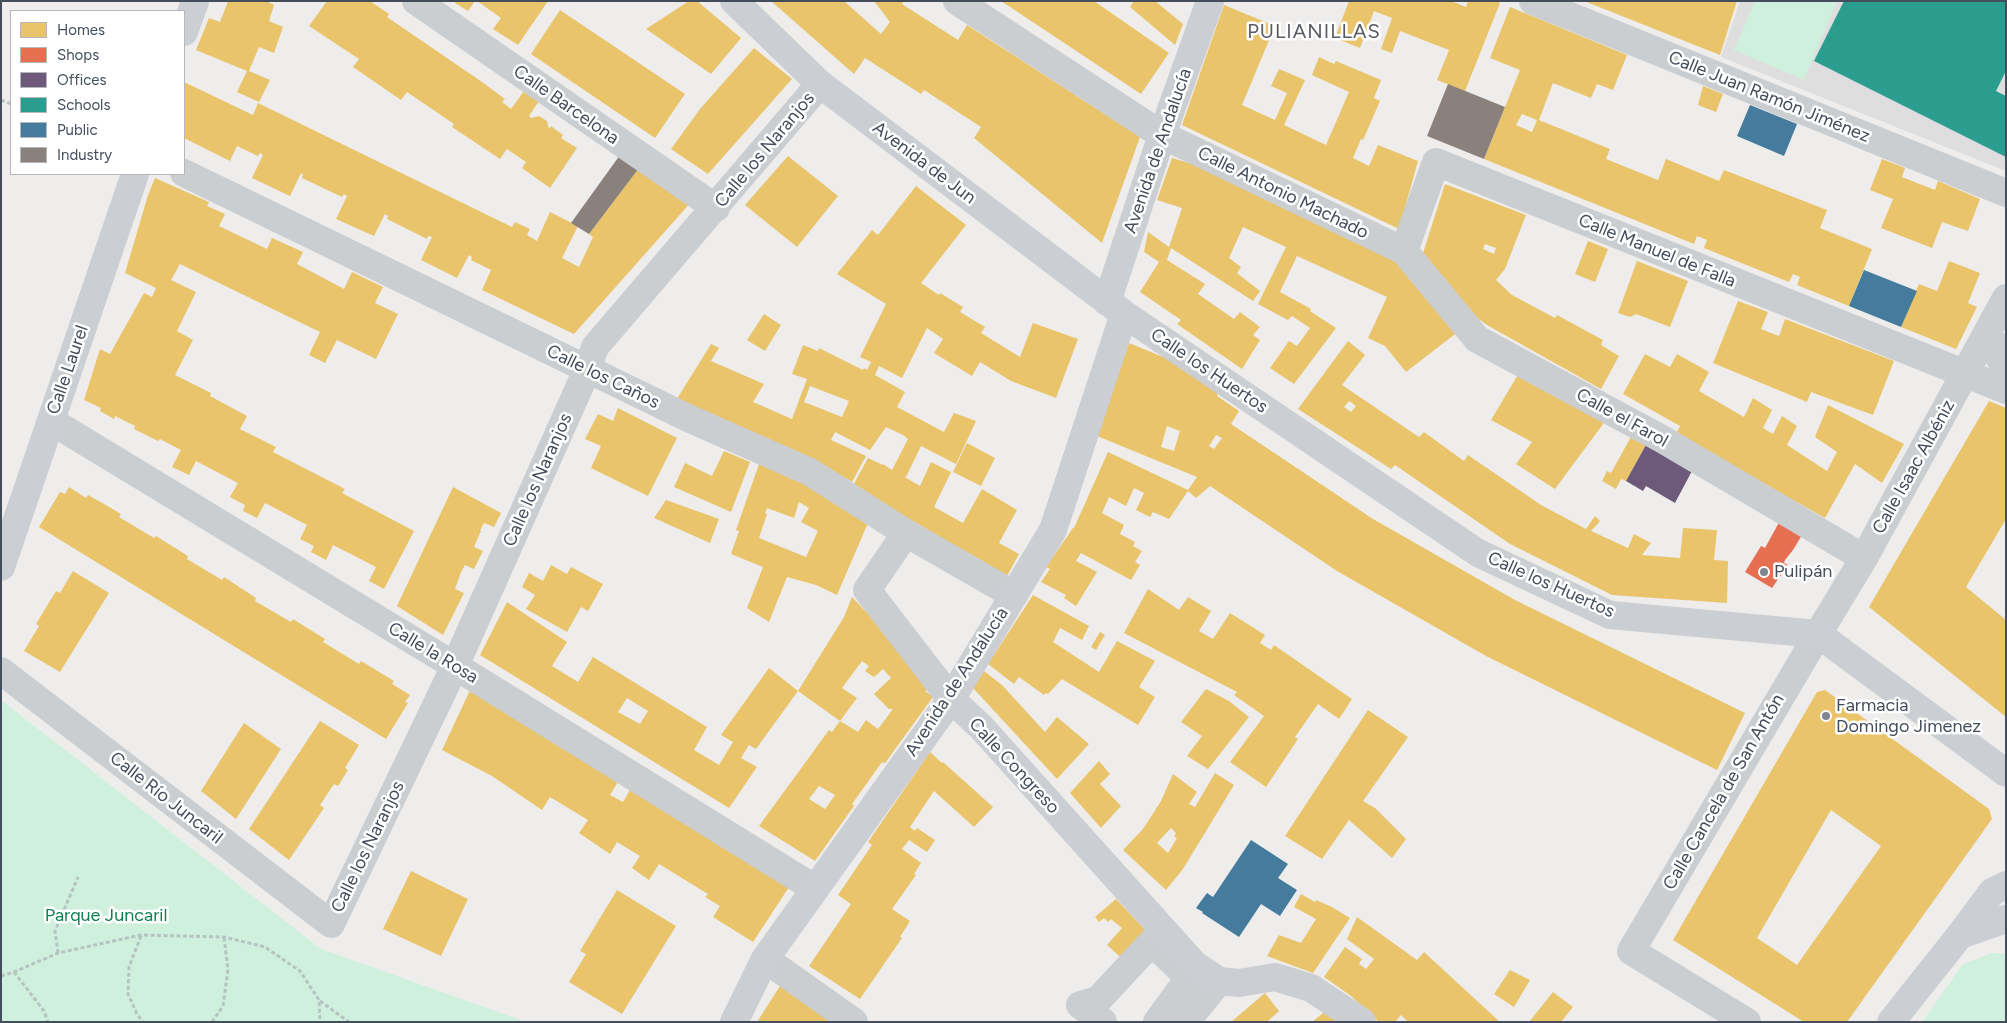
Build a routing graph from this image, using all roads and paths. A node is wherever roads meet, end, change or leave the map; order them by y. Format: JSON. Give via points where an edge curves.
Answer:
{"nodes":[{"id":1,"x":194,"y":1,"type":"edge"},
{"id":2,"x":416,"y":1,"type":"edge"},
{"id":3,"x":734,"y":1,"type":"edge"},
{"id":4,"x":957,"y":1,"type":"edge"},
{"id":5,"x":1210,"y":1,"type":"edge"},
{"id":6,"x":1533,"y":1,"type":"edge"},
{"id":7,"x":185,"y":29,"type":"edge"},
{"id":8,"x":820,"y":84,"type":"junction"},
{"id":9,"x":1162,"y":135,"type":"junction"},
{"id":10,"x":185,"y":173,"type":"edge"},
{"id":11,"x":135,"y":175,"type":"edge"},
{"id":12,"x":2006,"y":193,"type":"edge"},
{"id":13,"x":716,"y":208,"type":"junction"},
{"id":14,"x":1404,"y":251,"type":"junction"},
{"id":15,"x":2006,"y":298,"type":"edge"},
{"id":16,"x":1116,"y":308,"type":"junction"},
{"id":17,"x":2006,"y":347,"type":"edge"},
{"id":18,"x":2006,"y":362,"type":"edge"},
{"id":19,"x":587,"y":370,"type":"junction"},
{"id":20,"x":1965,"y":375,"type":"junction"},
{"id":21,"x":2006,"y":390,"type":"edge"},
{"id":22,"x":50,"y":421,"type":"junction"},
{"id":23,"x":906,"y":533,"type":"junction"},
{"id":24,"x":1864,"y":558,"type":"junction"},
{"id":25,"x":1,"y":567,"type":"edge"},
{"id":26,"x":1014,"y":595,"type":"junction"},
{"id":27,"x":1818,"y":634,"type":"junction"},
{"id":28,"x":456,"y":666,"type":"junction"},
{"id":29,"x":1,"y":671,"type":"edge"},
{"id":30,"x":951,"y":698,"type":"junction"},
{"id":31,"x":2006,"y":773,"type":"edge"},
{"id":32,"x":78,"y":876,"type":"dead end"},
{"id":33,"x":2006,"y":885,"type":"edge"},
{"id":34,"x":814,"y":888,"type":"junction"},
{"id":35,"x":2006,"y":919,"type":"edge"},
{"id":36,"x":331,"y":924,"type":"joint"},
{"id":37,"x":141,"y":935,"type":"junction"},
{"id":38,"x":1960,"y":935,"type":"junction"},
{"id":39,"x":224,"y":937,"type":"junction"},
{"id":40,"x":58,"y":953,"type":"junction"},
{"id":41,"x":765,"y":958,"type":"junction"},
{"id":42,"x":14,"y":972,"type":"junction"},
{"id":43,"x":1,"y":976,"type":"edge"},
{"id":44,"x":1219,"y":982,"type":"junction"},
{"id":45,"x":320,"y":1000,"type":"junction"},
{"id":46,"x":48,"y":1022,"type":"edge"},
{"id":47,"x":143,"y":1022,"type":"edge"},
{"id":48,"x":212,"y":1022,"type":"edge"},
{"id":49,"x":320,"y":1022,"type":"edge"},
{"id":50,"x":349,"y":1022,"type":"edge"},
{"id":51,"x":734,"y":1022,"type":"edge"},
{"id":52,"x":854,"y":1022,"type":"edge"},
{"id":53,"x":1103,"y":1022,"type":"edge"},
{"id":54,"x":1157,"y":1022,"type":"edge"},
{"id":55,"x":1186,"y":1022,"type":"edge"},
{"id":56,"x":1362,"y":1022,"type":"edge"},
{"id":57,"x":1747,"y":1022,"type":"edge"},
{"id":58,"x":1891,"y":1022,"type":"edge"}],
"edges":[{"from":1,"to":7,"type":"street"},
{"from":2,"to":13,"type":"street","name":"Calle Barcelona"},
{"from":3,"to":8,"type":"street","name":"Avenida de Jun"},
{"from":4,"to":9,"type":"street","name":"Calle Antonio Machado"},
{"from":5,"to":9,"type":"street","name":"Avenida de Andalucía"},
{"from":6,"to":12,"type":"street","name":"Calle Juan Ramón Jiménez"},
{"from":8,"to":13,"type":"street","name":"Calle los Naranjos"},
{"from":8,"to":16,"type":"street","name":"Avenida de Jun"},
{"from":9,"to":14,"type":"street","name":"Calle Antonio Machado"},
{"from":9,"to":16,"type":"street","name":"Avenida de Andalucía"},
{"from":10,"to":19,"type":"street","name":"Calle los Caños"},
{"from":11,"to":22,"type":"street","name":"Calle Laurel"},
{"from":13,"to":19,"type":"street","name":"Calle los Naranjos","via":[[595,347]]},
{"from":14,"to":20,"type":"street","name":"Calle Manuel de Falla","via":[[1436,162]]},
{"from":14,"to":24,"type":"street","name":"Calle el Farol","via":[[1476,339],[1662,439]]},
{"from":15,"to":20,"type":"street","name":"Calle Isaac Albéniz"},
{"from":16,"to":26,"type":"street","name":"Avenida de Andalucía","via":[[1053,530]]},
{"from":16,"to":27,"type":"street","name":"Calle los Huertos","via":[[1478,553],[1610,615]]},
{"from":17,"to":18,"type":"street","via":[[2000,359]]},
{"from":19,"to":23,"type":"street","name":"Calle los Caños","via":[[810,472]]},
{"from":19,"to":28,"type":"street","name":"Calle los Naranjos"},
{"from":20,"to":21,"type":"street"},
{"from":20,"to":24,"type":"street","name":"Calle Isaac Albéniz"},
{"from":22,"to":25,"type":"street","name":"Calle Laurel"},
{"from":22,"to":28,"type":"street","name":"Calle la Rosa"},
{"from":23,"to":26,"type":"street","name":"Calle los Caños"},
{"from":23,"to":30,"type":"street","name":"Calle Congreso","via":[[867,590]]},
{"from":24,"to":27,"type":"street","name":"Calle Isaac Albéniz"},
{"from":26,"to":30,"type":"street","name":"Avenida de Andalucía"},
{"from":27,"to":31,"type":"street"},
{"from":27,"to":57,"type":"street","name":"Calle Cancela de San Antón","via":[[1631,951]]},
{"from":28,"to":34,"type":"street","name":"Calle la Rosa"},
{"from":28,"to":36,"type":"street","name":"Calle los Naranjos"},
{"from":29,"to":36,"type":"street","name":"Calle Río Juncaril"},
{"from":30,"to":34,"type":"street","name":"Avenida de Andalucía"},
{"from":30,"to":44,"type":"street","name":"Calle Congreso","via":[[981,727],[1195,965]]},
{"from":32,"to":40,"type":"path","via":[[55,931]]},
{"from":33,"to":38,"type":"street","via":[[1992,892]]},
{"from":34,"to":41,"type":"street","name":"Avenida de Andalucía"},
{"from":35,"to":38,"type":"street"},
{"from":37,"to":39,"type":"path"},
{"from":37,"to":40,"type":"path"},
{"from":37,"to":47,"type":"path","via":[[129,967],[128,994]]},
{"from":38,"to":58,"type":"street"},
{"from":39,"to":45,"type":"path","via":[[265,947],[300,971]]},
{"from":39,"to":48,"type":"path","via":[[228,970],[223,1006]]},
{"from":40,"to":42,"type":"path"},
{"from":41,"to":51,"type":"street","name":"Avenida de Andalucía"},
{"from":41,"to":52,"type":"street"},
{"from":42,"to":43,"type":"path"},
{"from":42,"to":46,"type":"path","via":[[44,1011]]},
{"from":44,"to":55,"type":"street"},
{"from":44,"to":56,"type":"street","via":[[1239,983],[1275,977],[1311,988]]},
{"from":45,"to":49,"type":"path"},
{"from":45,"to":50,"type":"path"},
{"from":53,"to":54,"type":"street","via":[[1080,1005],[1098,1000],[1152,942],[1189,978]]}]}
